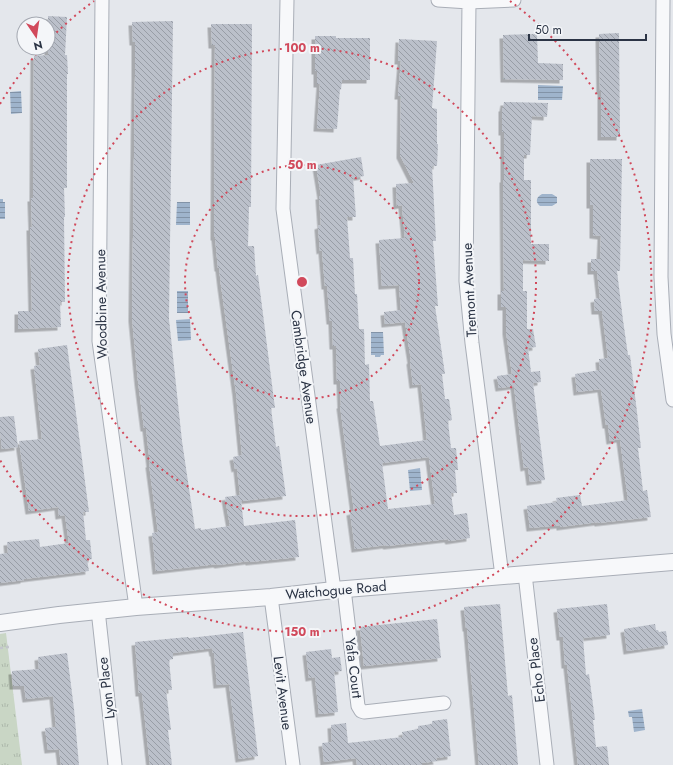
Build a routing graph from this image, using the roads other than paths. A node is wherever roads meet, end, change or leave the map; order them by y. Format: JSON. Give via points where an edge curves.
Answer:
{"nodes":[{"id":1,"x":102,"y":0,"type":"edge"},
{"id":2,"x":287,"y":0,"type":"edge"},
{"id":3,"x":438,"y":0,"type":"edge"},
{"id":4,"x":514,"y":0,"type":"edge"},
{"id":5,"x":663,"y":0,"type":"edge"},
{"id":6,"x":469,"y":2,"type":"junction"},
{"id":7,"x":673,"y":400,"type":"edge"},
{"id":8,"x":673,"y":562,"type":"edge"},
{"id":9,"x":525,"y":574,"type":"junction"},
{"id":10,"x":502,"y":576,"type":"junction"},
{"id":11,"x":339,"y":589,"type":"junction"},
{"id":12,"x":271,"y":597,"type":"junction"},
{"id":13,"x":136,"y":607,"type":"junction"},
{"id":14,"x":98,"y":610,"type":"junction"},
{"id":15,"x":0,"y":623,"type":"edge"},
{"id":16,"x":444,"y":702,"type":"dead end"},
{"id":17,"x":115,"y":765,"type":"edge"},
{"id":18,"x":293,"y":765,"type":"edge"},
{"id":19,"x":547,"y":765,"type":"edge"}],
"edges":[{"from":1,"to":13,"type":"street","name":"Woodbine Avenue","via":[[99,341]]},
{"from":2,"to":11,"type":"street","name":"Cambridge Avenue","via":[[283,209]]},
{"from":3,"to":6,"type":"street"},
{"from":4,"to":6,"type":"street"},
{"from":5,"to":7,"type":"street","via":[[661,277],[664,334]]},
{"from":6,"to":10,"type":"street","name":"Tremont Avenue","via":[[466,281]]},
{"from":8,"to":9,"type":"street","name":"Watchogue Road"},
{"from":9,"to":10,"type":"street","name":"Watchogue Road"},
{"from":9,"to":19,"type":"street","name":"Echo Place"},
{"from":10,"to":11,"type":"street","name":"Watchogue Road"},
{"from":11,"to":12,"type":"street","name":"Watchogue Road"},
{"from":11,"to":16,"type":"street","name":"Yafa Court","via":[[360,711]]},
{"from":12,"to":13,"type":"street","name":"Watchogue Road"},
{"from":12,"to":18,"type":"street","name":"Levit Avenue"},
{"from":13,"to":14,"type":"street","name":"Watchogue Road"},
{"from":14,"to":15,"type":"street","name":"Watchogue Road"},
{"from":14,"to":17,"type":"street","name":"Lyon Place"}]}
